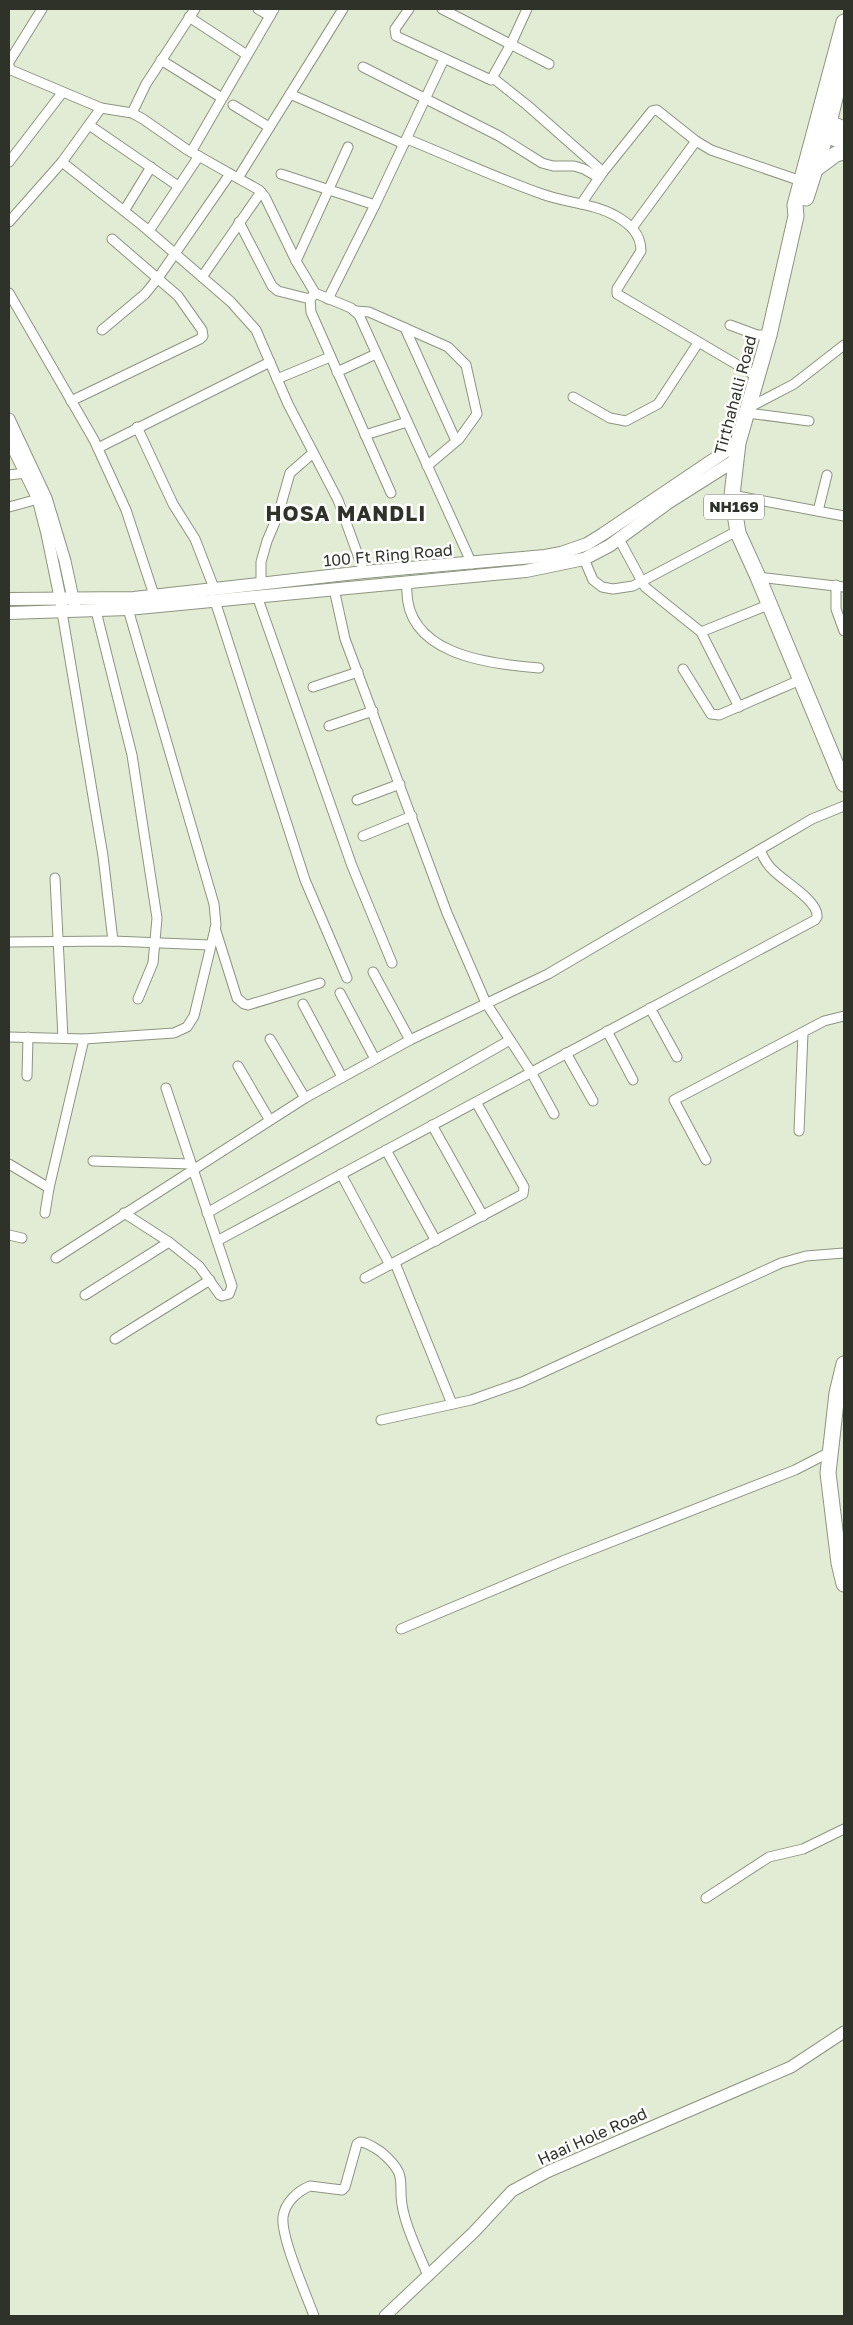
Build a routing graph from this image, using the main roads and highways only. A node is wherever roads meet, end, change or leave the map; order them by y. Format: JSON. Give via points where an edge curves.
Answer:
{"nodes":[{"id":1,"x":844,"y":22,"type":"edge"},
{"id":2,"x":844,"y":61,"type":"edge"},
{"id":3,"x":826,"y":125,"type":"edge"},
{"id":4,"x":844,"y":129,"type":"edge"},
{"id":5,"x":844,"y":142,"type":"edge"},
{"id":6,"x":844,"y":152,"type":"edge"},
{"id":7,"x":817,"y":168,"type":"junction"},
{"id":8,"x":796,"y":216,"type":"junction"},
{"id":9,"x":738,"y":443,"type":"junction"},
{"id":10,"x":734,"y":461,"type":"junction"},
{"id":11,"x":259,"y":590,"type":"junction"},
{"id":12,"x":215,"y":594,"type":"junction"},
{"id":13,"x":9,"y":599,"type":"edge"},
{"id":14,"x":68,"y":605,"type":"junction"},
{"id":15,"x":9,"y":613,"type":"edge"},
{"id":16,"x":844,"y":784,"type":"edge"},
{"id":17,"x":844,"y":1364,"type":"edge"},
{"id":18,"x":840,"y":1394,"type":"edge"},
{"id":19,"x":843,"y":1576,"type":"edge"}],
"edges":[{"from":1,"to":3,"type":"highway"},
{"from":2,"to":3,"type":"highway"},
{"from":3,"to":4,"type":"highway"},
{"from":3,"to":5,"type":"highway"},
{"from":3,"to":7,"type":"highway","number":"NH169"},
{"from":3,"to":8,"type":"highway","name":"Tirthahalli Road","number":"NH169","via":[[802,181],[795,205]]},
{"from":6,"to":7,"type":"highway"},
{"from":7,"to":8,"type":"highway","number":"NH169"},
{"from":8,"to":9,"type":"highway","name":"Tirthahalli Road","number":"NH169","via":[[769,336]]},
{"from":9,"to":10,"type":"highway","name":"Tirthahalli Road","number":"NH169"},
{"from":9,"to":11,"type":"main road","name":"100 Ft Ring Road","via":[[587,544],[545,556],[364,572]]},
{"from":10,"to":11,"type":"main road","name":"100 Ft Ring Road","via":[[584,559],[526,571],[407,584]]},
{"from":10,"to":16,"type":"highway","name":"Tirthahalli Road","number":"NH169","via":[[732,495],[737,531]]},
{"from":11,"to":12,"type":"main road","name":"100 Ft Ring Road"},
{"from":12,"to":14,"type":"main road","name":"100 Ft Ring Road","via":[[154,594]]},
{"from":12,"to":14,"type":"main road","name":"100 Ft Ring Road","via":[[128,609],[96,611]]},
{"from":13,"to":14,"type":"main road","name":"100 Ft Ring Road"},
{"from":14,"to":15,"type":"main road","name":"100 Ft Ring Road"},
{"from":17,"to":18,"type":"highway"},
{"from":18,"to":19,"type":"highway","via":[[828,1473]]}]}
